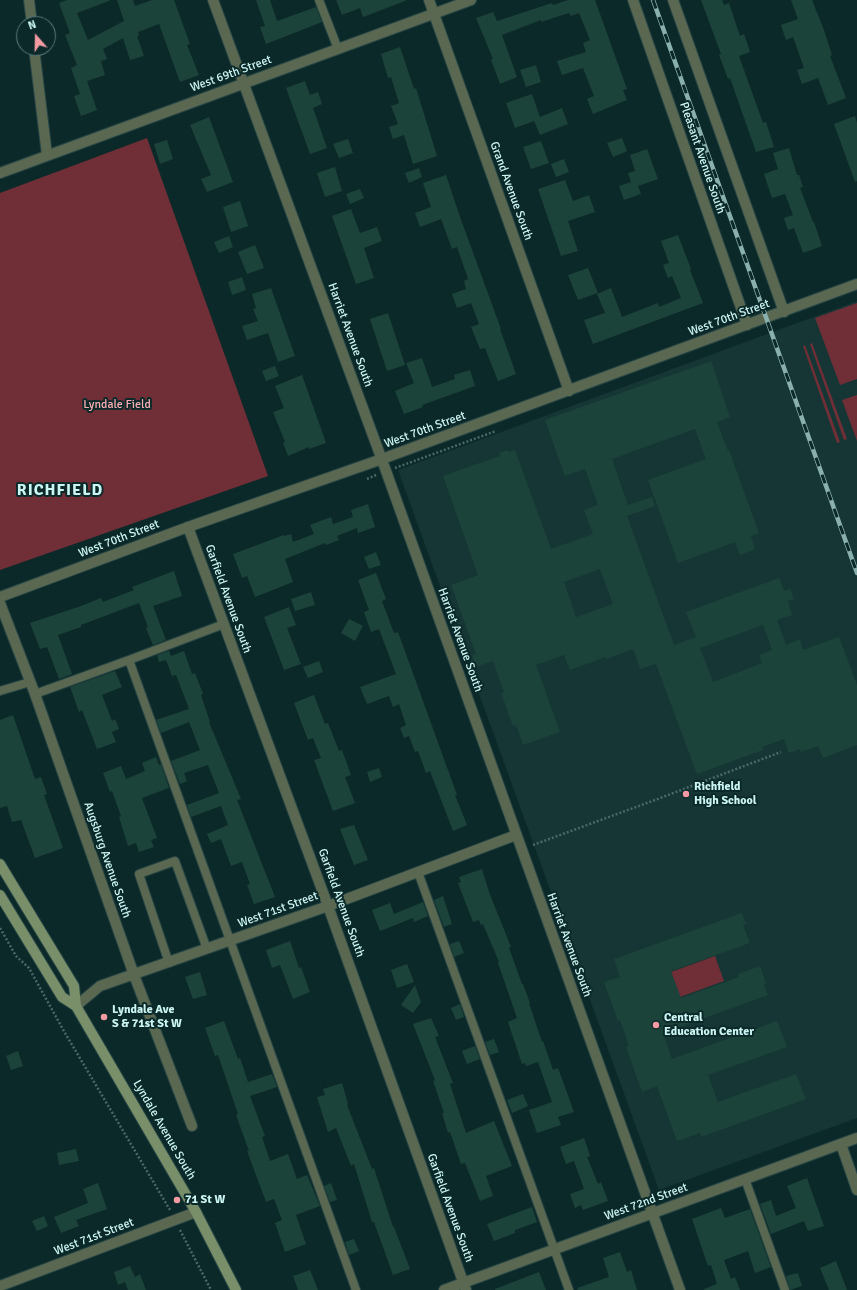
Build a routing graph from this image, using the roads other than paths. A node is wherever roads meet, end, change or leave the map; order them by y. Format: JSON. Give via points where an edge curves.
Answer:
{"nodes":[{"id":1,"x":29,"y":0,"type":"edge"},
{"id":2,"x":213,"y":0,"type":"edge"},
{"id":3,"x":319,"y":0,"type":"edge"},
{"id":4,"x":429,"y":0,"type":"edge"},
{"id":5,"x":471,"y":0,"type":"edge"},
{"id":6,"x":633,"y":0,"type":"edge"},
{"id":7,"x":672,"y":0,"type":"edge"},
{"id":8,"x":434,"y":14,"type":"junction"},
{"id":9,"x":31,"y":16,"type":"edge"},
{"id":10,"x":338,"y":49,"type":"junction"},
{"id":11,"x":35,"y":56,"type":"edge"},
{"id":12,"x":244,"y":84,"type":"junction"},
{"id":13,"x":47,"y":156,"type":"junction"},
{"id":14,"x":0,"y":173,"type":"edge"},
{"id":15,"x":857,"y":284,"type":"edge"},
{"id":16,"x":784,"y":312,"type":"junction"},
{"id":17,"x":747,"y":325,"type":"junction"},
{"id":18,"x":569,"y":391,"type":"junction"},
{"id":19,"x":382,"y":459,"type":"junction"},
{"id":20,"x":188,"y":527,"type":"junction"},
{"id":21,"x":0,"y":597,"type":"edge"},
{"id":22,"x":0,"y":603,"type":"edge"},
{"id":23,"x":224,"y":624,"type":"junction"},
{"id":24,"x":129,"y":660,"type":"junction"},
{"id":25,"x":30,"y":682,"type":"junction"},
{"id":26,"x":0,"y":691,"type":"edge"},
{"id":27,"x":35,"y":694,"type":"junction"},
{"id":28,"x":516,"y":835,"type":"junction"},
{"id":29,"x":0,"y":864,"type":"edge"},
{"id":30,"x":418,"y":872,"type":"junction"},
{"id":31,"x":0,"y":895,"type":"edge"},
{"id":32,"x":328,"y":906,"type":"junction"},
{"id":33,"x":229,"y":941,"type":"junction"},
{"id":34,"x":207,"y":949,"type":"junction"},
{"id":35,"x":169,"y":963,"type":"junction"},
{"id":36,"x":134,"y":975,"type":"junction"},
{"id":37,"x":76,"y":1006,"type":"junction"},
{"id":38,"x":192,"y":1126,"type":"dead end"},
{"id":39,"x":857,"y":1138,"type":"edge"},
{"id":40,"x":841,"y":1144,"type":"junction"},
{"id":41,"x":745,"y":1180,"type":"junction"},
{"id":42,"x":857,"y":1190,"type":"edge"},
{"id":43,"x":196,"y":1212,"type":"junction"},
{"id":44,"x":652,"y":1213,"type":"junction"},
{"id":45,"x":554,"y":1250,"type":"junction"},
{"id":46,"x":0,"y":1286,"type":"edge"},
{"id":47,"x":465,"y":1286,"type":"edge"},
{"id":48,"x":236,"y":1290,"type":"edge"},
{"id":49,"x":356,"y":1290,"type":"edge"},
{"id":50,"x":444,"y":1290,"type":"edge"},
{"id":51,"x":569,"y":1290,"type":"edge"},
{"id":52,"x":680,"y":1290,"type":"edge"},
{"id":53,"x":785,"y":1290,"type":"edge"}],
"edges":[{"from":1,"to":9,"type":"street"},
{"from":2,"to":12,"type":"street","name":"Harriet Avenue South"},
{"from":3,"to":10,"type":"lane"},
{"from":4,"to":8,"type":"street","name":"Grand Avenue South"},
{"from":5,"to":8,"type":"street","name":"West 69th Street"},
{"from":6,"to":17,"type":"street","name":"Pleasant Avenue South"},
{"from":7,"to":16,"type":"street","name":"Pleasant Avenue South"},
{"from":8,"to":10,"type":"street","name":"West 69th Street"},
{"from":8,"to":18,"type":"street","name":"Grand Avenue South"},
{"from":10,"to":12,"type":"street","name":"West 69th Street"},
{"from":11,"to":13,"type":"street"},
{"from":12,"to":13,"type":"street","name":"West 69th Street"},
{"from":12,"to":19,"type":"street","name":"Harriet Avenue South"},
{"from":13,"to":14,"type":"street","name":"West 69th Street"},
{"from":15,"to":16,"type":"street","name":"West 70th Street"},
{"from":16,"to":17,"type":"street","name":"West 70th Street"},
{"from":17,"to":18,"type":"street","name":"West 70th Street"},
{"from":18,"to":19,"type":"street","name":"West 70th Street"},
{"from":19,"to":20,"type":"street","name":"West 70th Street"},
{"from":19,"to":28,"type":"street","name":"Harriet Avenue South"},
{"from":20,"to":21,"type":"street","name":"West 70th Street"},
{"from":20,"to":23,"type":"street","name":"Garfield Avenue South"},
{"from":22,"to":25,"type":"street","name":"Augsburg Avenue South"},
{"from":23,"to":24,"type":"lane"},
{"from":23,"to":32,"type":"street","name":"Garfield Avenue South"},
{"from":24,"to":27,"type":"lane"},
{"from":24,"to":33,"type":"lane"},
{"from":25,"to":26,"type":"lane"},
{"from":25,"to":27,"type":"street","name":"Augsburg Avenue South"},
{"from":27,"to":36,"type":"street","name":"Augsburg Avenue South"},
{"from":28,"to":30,"type":"street","name":"West 71st Street"},
{"from":28,"to":44,"type":"street","name":"Harriet Avenue South"},
{"from":29,"to":37,"type":"main road","name":"Lyndale Avenue South","via":[[74,986]]},
{"from":30,"to":32,"type":"street","name":"West 71st Street"},
{"from":30,"to":45,"type":"lane"},
{"from":31,"to":37,"type":"main road","name":"Lyndale Avenue South","via":[[62,997]]},
{"from":32,"to":33,"type":"street","name":"West 71st Street"},
{"from":32,"to":47,"type":"street","name":"Garfield Avenue South"},
{"from":33,"to":34,"type":"street","name":"West 71st Street"},
{"from":33,"to":49,"type":"lane"},
{"from":34,"to":35,"type":"street","name":"West 71st Street"},
{"from":34,"to":35,"type":"lane","via":[[175,861],[139,874]]},
{"from":35,"to":36,"type":"street","name":"West 71st Street"},
{"from":36,"to":37,"type":"street","name":"West 71st Street","via":[[100,986]]},
{"from":36,"to":38,"type":"street","name":"Augsburg Avenue South"},
{"from":37,"to":43,"type":"main road","name":"Lyndale Avenue South"},
{"from":39,"to":40,"type":"street","name":"West 72nd Street"},
{"from":40,"to":41,"type":"street","name":"West 72nd Street"},
{"from":40,"to":42,"type":"street"},
{"from":41,"to":44,"type":"street","name":"West 72nd Street"},
{"from":41,"to":53,"type":"lane"},
{"from":43,"to":46,"type":"street","name":"West 71st Street"},
{"from":43,"to":48,"type":"main road","name":"Lyndale Avenue South"},
{"from":44,"to":45,"type":"street","name":"West 72nd Street"},
{"from":44,"to":52,"type":"street","name":"Harriet Avenue South"},
{"from":45,"to":47,"type":"street","name":"West 72nd Street"},
{"from":45,"to":51,"type":"lane"},
{"from":47,"to":50,"type":"street","name":"West 72nd Street"}]}
